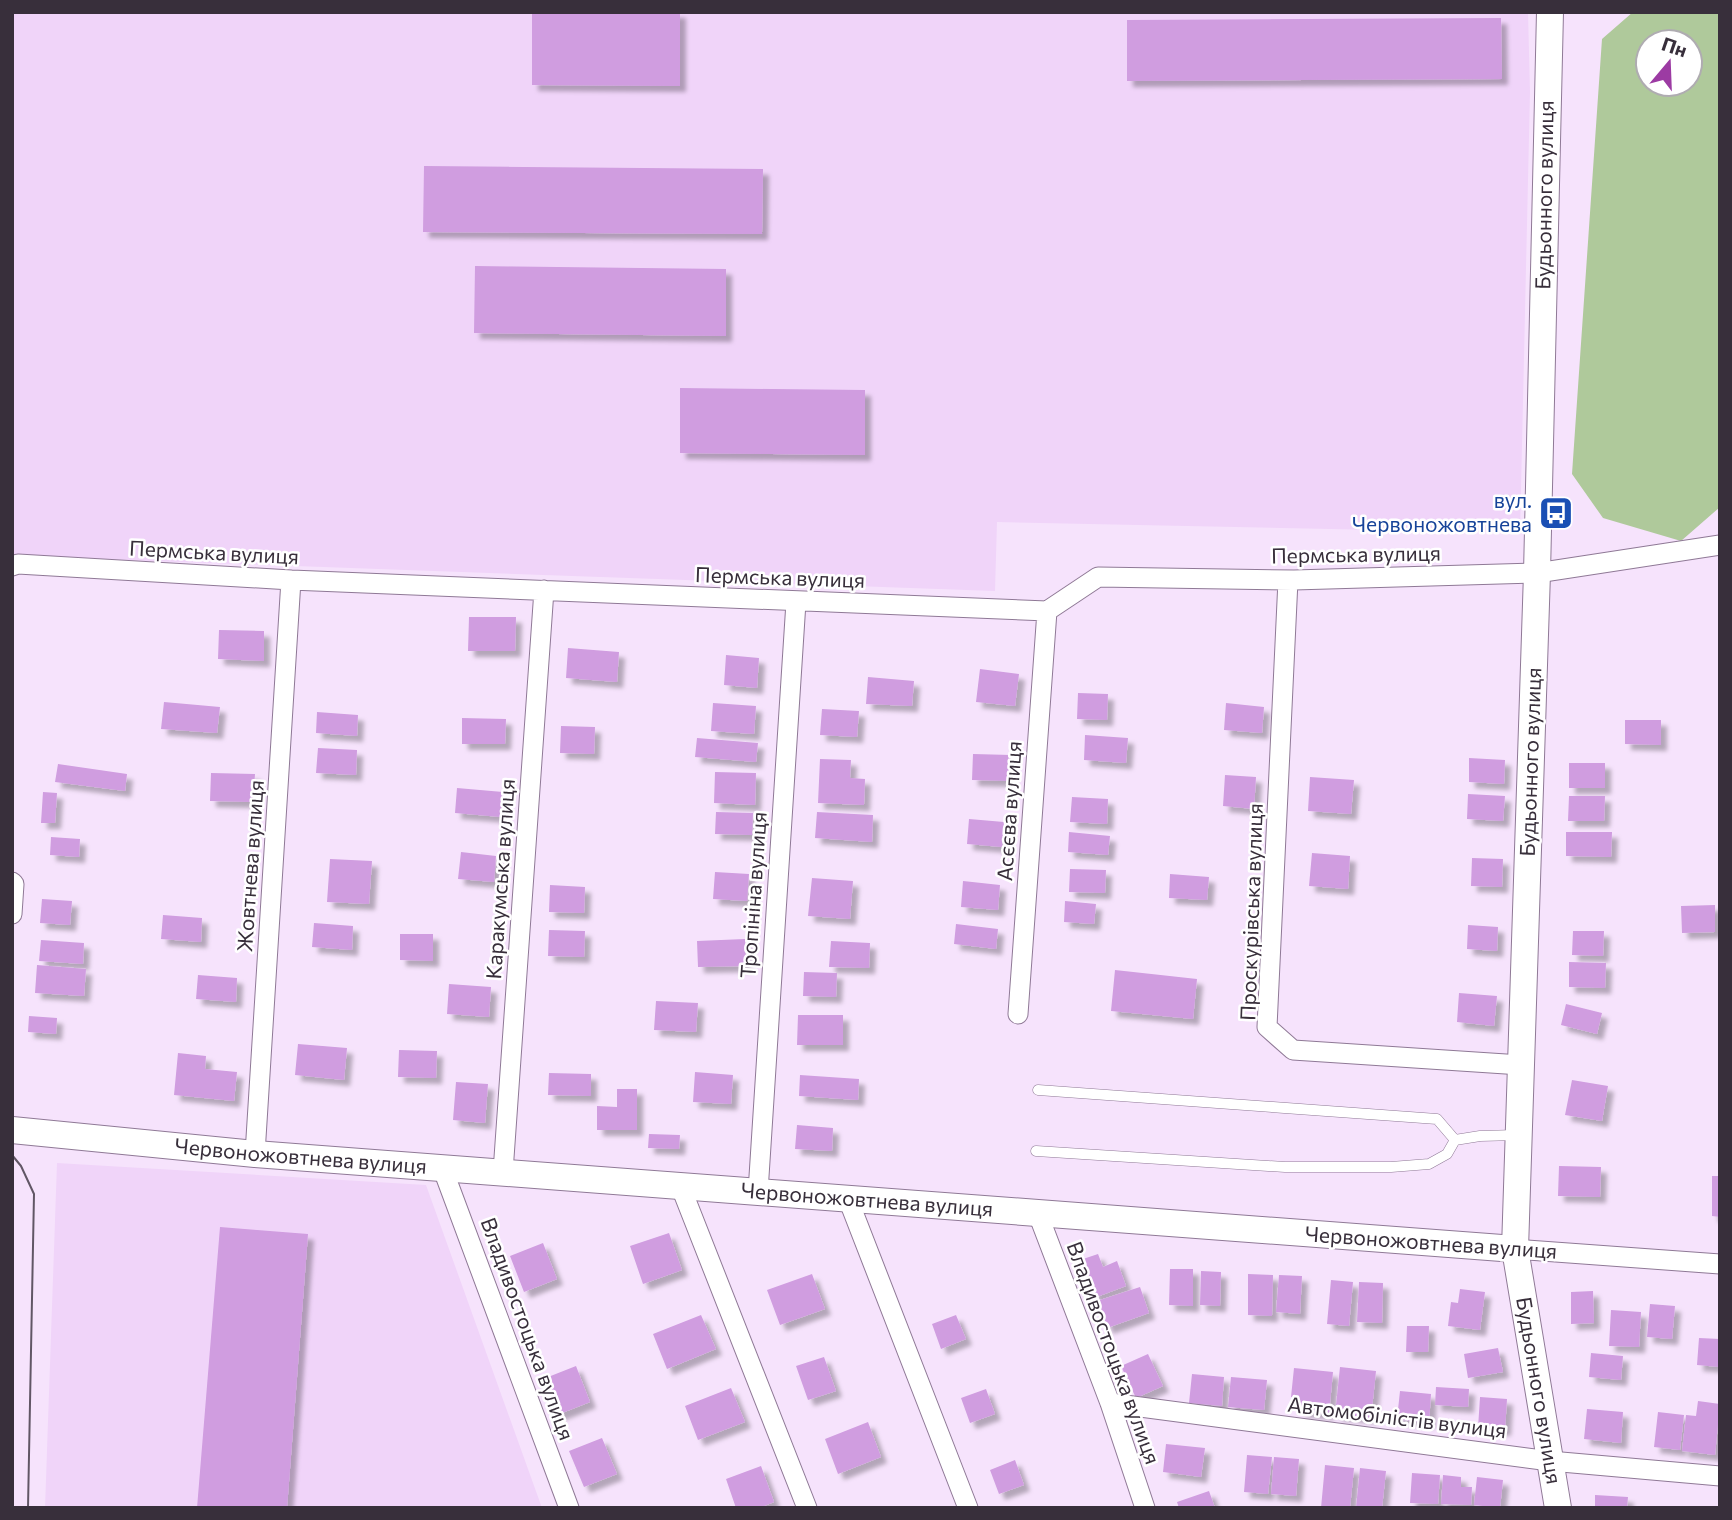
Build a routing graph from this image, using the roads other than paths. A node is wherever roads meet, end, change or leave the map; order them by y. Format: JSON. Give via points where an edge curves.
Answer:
{"nodes":[{"id":1,"x":1550,"y":12,"type":"edge"},
{"id":2,"x":1720,"y":545,"type":"edge"},
{"id":3,"x":12,"y":566,"type":"edge"},
{"id":4,"x":1537,"y":573,"type":"junction"},
{"id":5,"x":291,"y":580,"type":"junction"},
{"id":6,"x":1289,"y":580,"type":"junction"},
{"id":7,"x":544,"y":590,"type":"junction"},
{"id":8,"x":796,"y":601,"type":"junction"},
{"id":9,"x":1047,"y":611,"type":"junction"},
{"id":10,"x":12,"y":882,"type":"edge"},
{"id":11,"x":12,"y":914,"type":"edge"},
{"id":12,"x":1018,"y":1014,"type":"dead end"},
{"id":13,"x":1521,"y":1065,"type":"junction"},
{"id":14,"x":1038,"y":1090,"type":"dead end"},
{"id":15,"x":12,"y":1130,"type":"edge"},
{"id":16,"x":1518,"y":1135,"type":"junction"},
{"id":17,"x":1455,"y":1140,"type":"junction"},
{"id":18,"x":1036,"y":1151,"type":"dead end"},
{"id":19,"x":255,"y":1154,"type":"junction"},
{"id":20,"x":442,"y":1167,"type":"junction"},
{"id":21,"x":503,"y":1172,"type":"junction"},
{"id":22,"x":680,"y":1185,"type":"junction"},
{"id":23,"x":758,"y":1192,"type":"junction"},
{"id":24,"x":848,"y":1199,"type":"junction"},
{"id":25,"x":1038,"y":1214,"type":"junction"},
{"id":26,"x":1515,"y":1249,"type":"junction"},
{"id":27,"x":1720,"y":1264,"type":"edge"},
{"id":28,"x":1110,"y":1404,"type":"junction"},
{"id":29,"x":1550,"y":1461,"type":"junction"},
{"id":30,"x":1720,"y":1476,"type":"edge"},
{"id":31,"x":569,"y":1508,"type":"edge"},
{"id":32,"x":807,"y":1508,"type":"edge"},
{"id":33,"x":968,"y":1508,"type":"edge"},
{"id":34,"x":1145,"y":1508,"type":"edge"},
{"id":35,"x":1558,"y":1508,"type":"edge"}],
"edges":[{"from":1,"to":4,"type":"main road","name":"Будьонного вулиця"},
{"from":2,"to":4,"type":"street","name":"Пермська вулиця"},
{"from":3,"to":5,"type":"street","name":"Пермська вулиця"},
{"from":4,"to":6,"type":"street","name":"Пермська вулиця"},
{"from":4,"to":13,"type":"main road","name":"Будьонного вулиця"},
{"from":5,"to":7,"type":"street","name":"Пермська вулиця"},
{"from":5,"to":19,"type":"street","name":"Жовтнева вулиця"},
{"from":6,"to":9,"type":"street","name":"Пермська вулиця","via":[[1098,577]]},
{"from":6,"to":13,"type":"street","name":"Проскурівська вулиця","via":[[1267,1027],[1293,1050]]},
{"from":7,"to":8,"type":"street","name":"Пермська вулиця"},
{"from":7,"to":21,"type":"street","name":"Каракумська вулиця"},
{"from":8,"to":9,"type":"street","name":"Пермська вулиця"},
{"from":8,"to":23,"type":"street","name":"Тропініна вулиця"},
{"from":9,"to":12,"type":"street","name":"Асєєва вулиця"},
{"from":10,"to":11,"type":"street"},
{"from":13,"to":16,"type":"main road","name":"Будьонного вулиця"},
{"from":14,"to":17,"type":"lane","via":[[1437,1119]]},
{"from":15,"to":19,"type":"main road","name":"Червоножовтнева вулиця"},
{"from":16,"to":17,"type":"lane"},
{"from":16,"to":26,"type":"main road","name":"Будьонного вулиця"},
{"from":17,"to":18,"type":"lane","via":[[1447,1154],[1429,1164],[1391,1167],[1285,1167]]},
{"from":19,"to":20,"type":"main road","name":"Червоножовтнева вулиця"},
{"from":20,"to":21,"type":"main road","name":"Червоножовтнева вулиця"},
{"from":20,"to":31,"type":"street","name":"Владивостоцька вулиця"},
{"from":21,"to":22,"type":"main road","name":"Червоножовтнева вулиця"},
{"from":22,"to":23,"type":"main road","name":"Червоножовтнева вулиця"},
{"from":22,"to":32,"type":"street"},
{"from":23,"to":24,"type":"main road","name":"Червоножовтнева вулиця"},
{"from":24,"to":25,"type":"main road","name":"Червоножовтнева вулиця"},
{"from":24,"to":33,"type":"street"},
{"from":25,"to":26,"type":"main road","name":"Червоножовтнева вулиця"},
{"from":25,"to":28,"type":"street","name":"Владивостоцька вулиця"},
{"from":26,"to":27,"type":"street","name":"Червоножовтнева вулиця"},
{"from":26,"to":29,"type":"main road","name":"Будьонного вулиця"},
{"from":28,"to":29,"type":"street","name":"Автомобілістів вулиця"},
{"from":28,"to":34,"type":"street","name":"Владивостоцька вулиця"},
{"from":29,"to":30,"type":"street","name":"Автомобілістів вулиця"},
{"from":29,"to":35,"type":"main road","name":"Будьонного вулиця"}]}
